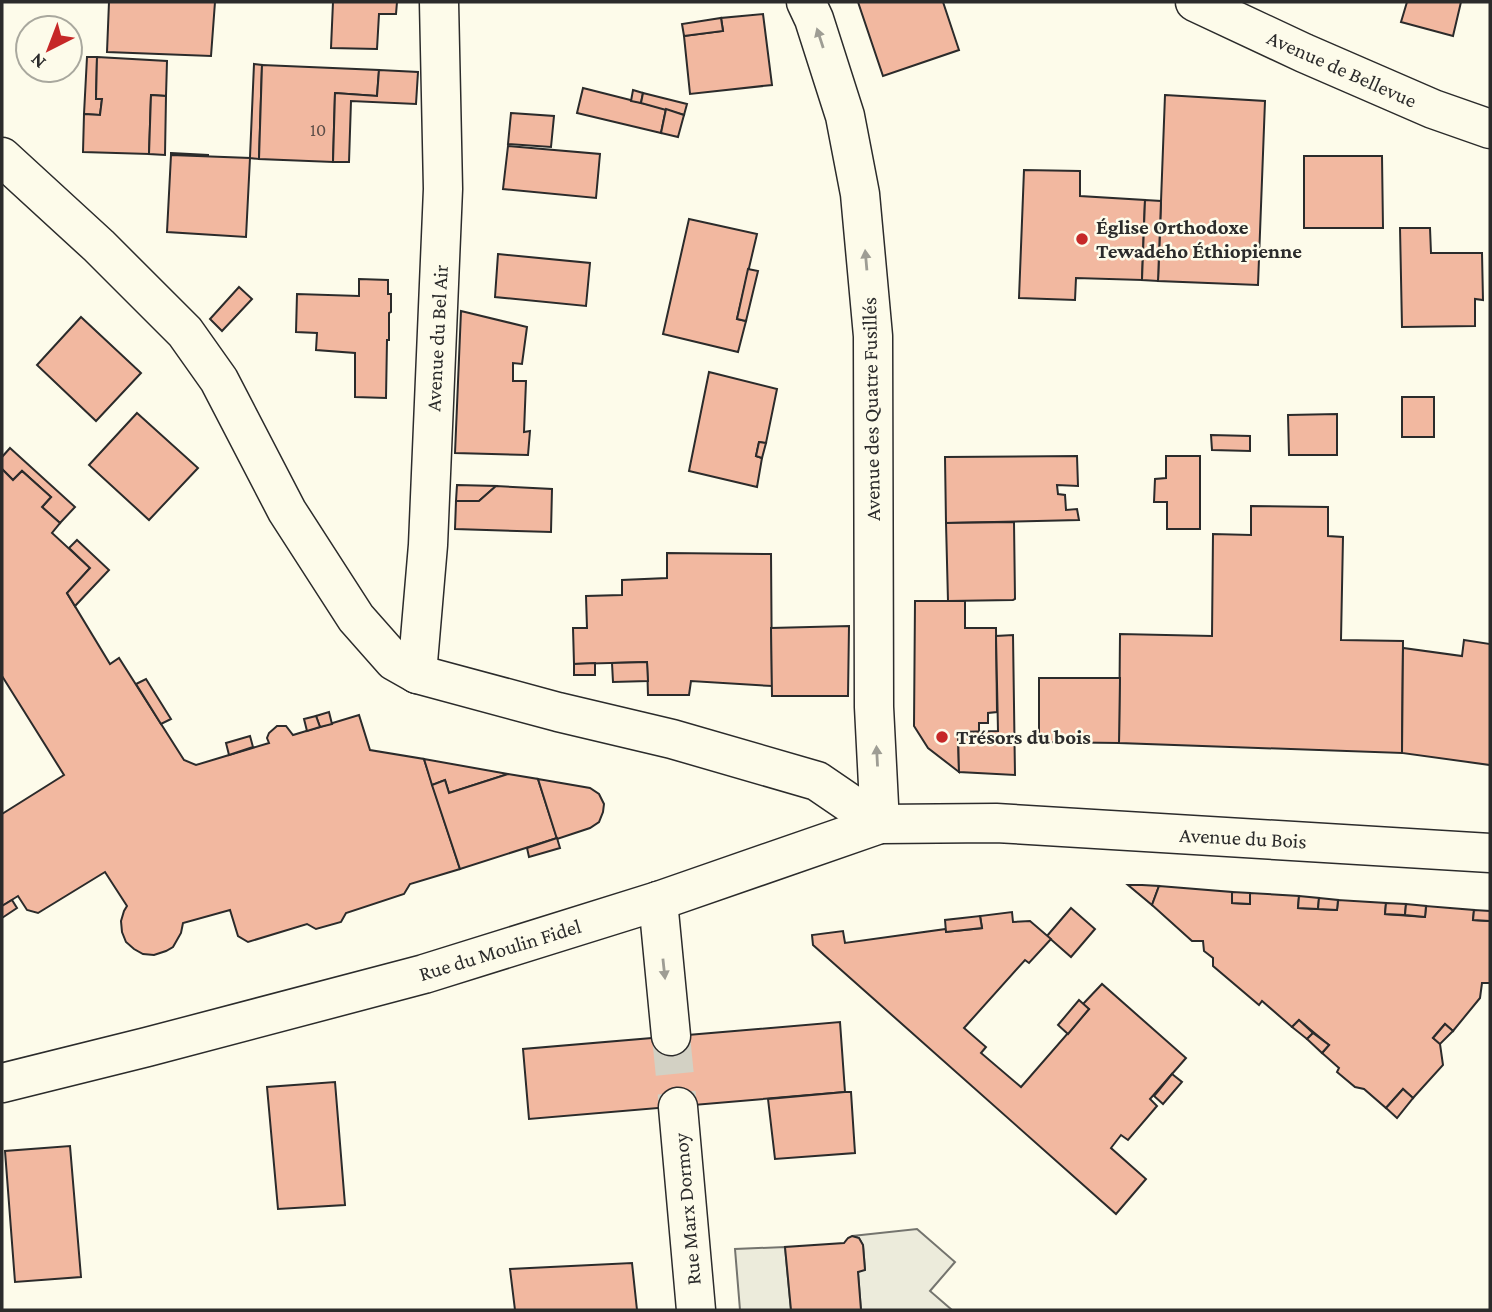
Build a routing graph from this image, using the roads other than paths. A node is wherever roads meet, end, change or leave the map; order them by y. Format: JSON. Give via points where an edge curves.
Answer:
{"nodes":[{"id":1,"x":439,"y":2,"type":"edge"},
{"id":2,"x":806,"y":2,"type":"edge"},
{"id":3,"x":1195,"y":2,"type":"edge"},
{"id":4,"x":1490,"y":129,"type":"edge"},
{"id":5,"x":2,"y":157,"type":"edge"},
{"id":6,"x":417,"y":674,"type":"junction"},
{"id":7,"x":996,"y":823,"type":"joint"},
{"id":8,"x":880,"y":824,"type":"junction"},
{"id":9,"x":1490,"y":853,"type":"edge"},
{"id":10,"x":657,"y":901,"type":"junction"},
{"id":11,"x":671,"y":1037,"type":"tunnel mouth"},
{"id":12,"x":2,"y":1083,"type":"edge"},
{"id":13,"x":678,"y":1107,"type":"tunnel mouth"},
{"id":14,"x":696,"y":1310,"type":"edge"}],
"edges":[{"from":1,"to":6,"type":"street","name":"Avenue du Bel Air","via":[[443,189],[428,544]]},
{"from":8,"to":2,"type":"street","name":"Avenue des Quatre Fusillés","one_way":true,"via":[[874,707],[873,336],[860,194],[845,116]]},
{"from":3,"to":4,"type":"street","name":"Avenue de Bellevue","via":[[1410,99]]},
{"from":5,"to":6,"type":"street","via":[[185,332],[219,380],[287,511],[356,618],[394,661]]},
{"from":6,"to":8,"type":"street","via":[[817,780]]},
{"from":7,"to":8,"type":"street","name":"Rue du Moulin Fidel"},
{"from":7,"to":9,"type":"street","name":"Avenue du Bois"},
{"from":8,"to":10,"type":"street","name":"Rue du Moulin Fidel"},
{"from":10,"to":11,"type":"street","one_way":true},
{"from":10,"to":12,"type":"street","name":"Rue du Moulin Fidel","via":[[424,974]]},
{"from":13,"to":14,"type":"street","name":"Rue Marx Dormoy"}]}
